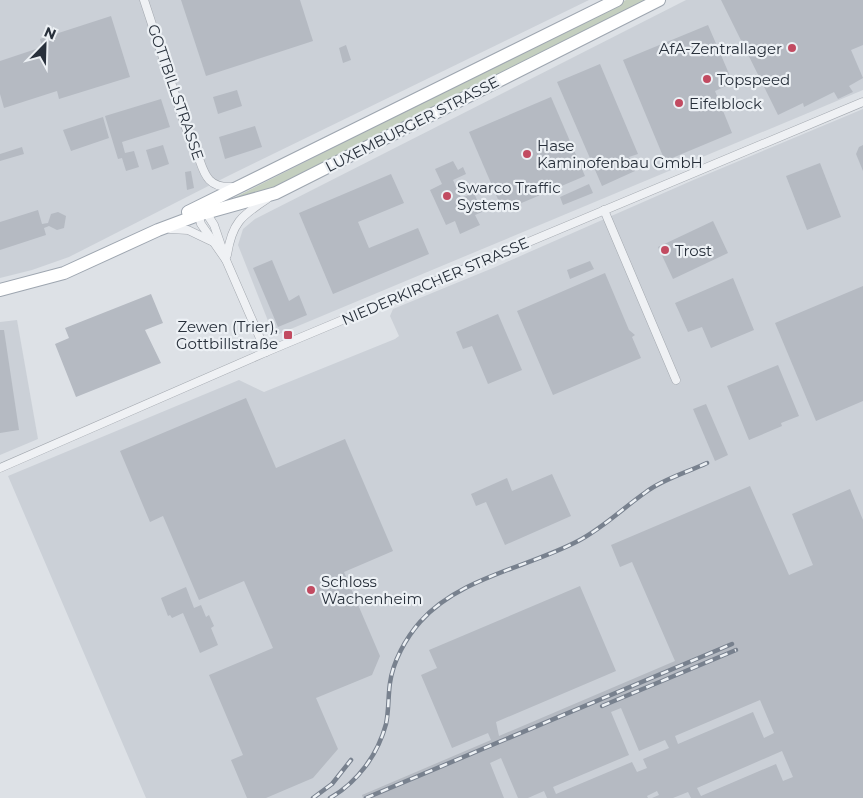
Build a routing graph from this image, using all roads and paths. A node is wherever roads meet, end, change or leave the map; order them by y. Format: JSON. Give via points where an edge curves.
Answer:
{"nodes":[{"id":1,"x":144,"y":0,"type":"edge"},
{"id":2,"x":617,"y":0,"type":"edge"},
{"id":3,"x":659,"y":0,"type":"edge"},
{"id":4,"x":863,"y":102,"type":"edge"},
{"id":5,"x":239,"y":187,"type":"junction"},
{"id":6,"x":276,"y":193,"type":"junction"},
{"id":7,"x":604,"y":210,"type":"junction"},
{"id":8,"x":201,"y":212,"type":"junction"},
{"id":9,"x":158,"y":230,"type":"junction"},
{"id":10,"x":211,"y":241,"type":"junction"},
{"id":11,"x":226,"y":260,"type":"junction"},
{"id":12,"x":0,"y":290,"type":"edge"},
{"id":13,"x":266,"y":352,"type":"junction"},
{"id":14,"x":676,"y":380,"type":"dead end"},
{"id":15,"x":0,"y":468,"type":"edge"}],
"edges":[{"from":1,"to":5,"type":"street","name":"GOTTBILLSTRASSE","via":[[190,140],[210,182],[221,187]]},
{"from":2,"to":5,"type":"main road","name":"LUXEMBURGER STRASSE"},
{"from":3,"to":6,"type":"main road","name":"LUXEMBURGER STRASSE"},
{"from":4,"to":7,"type":"street","name":"NIEDERKIRCHER STRASSE"},
{"from":5,"to":8,"type":"main road","name":"LUXEMBURGER STRASSE"},
{"from":6,"to":8,"type":"main road","name":"LUXEMBURGER STRASSE"},
{"from":6,"to":11,"type":"street","via":[[238,220]]},
{"from":7,"to":13,"type":"street","name":"NIEDERKIRCHER STRASSE"},
{"from":7,"to":14,"type":"street"},
{"from":8,"to":9,"type":"main road","name":"LUXEMBURGER STRASSE"},
{"from":8,"to":10,"type":"street"},
{"from":8,"to":11,"type":"street","via":[[214,224]]},
{"from":9,"to":10,"type":"street","via":[[184,229]]},
{"from":9,"to":12,"type":"main road","name":"LUXEMBURGER STRASSE","via":[[64,273]]},
{"from":10,"to":11,"type":"street"},
{"from":11,"to":13,"type":"street"},
{"from":13,"to":15,"type":"street","name":"NIEDERKIRCHER STRASSE"}]}
